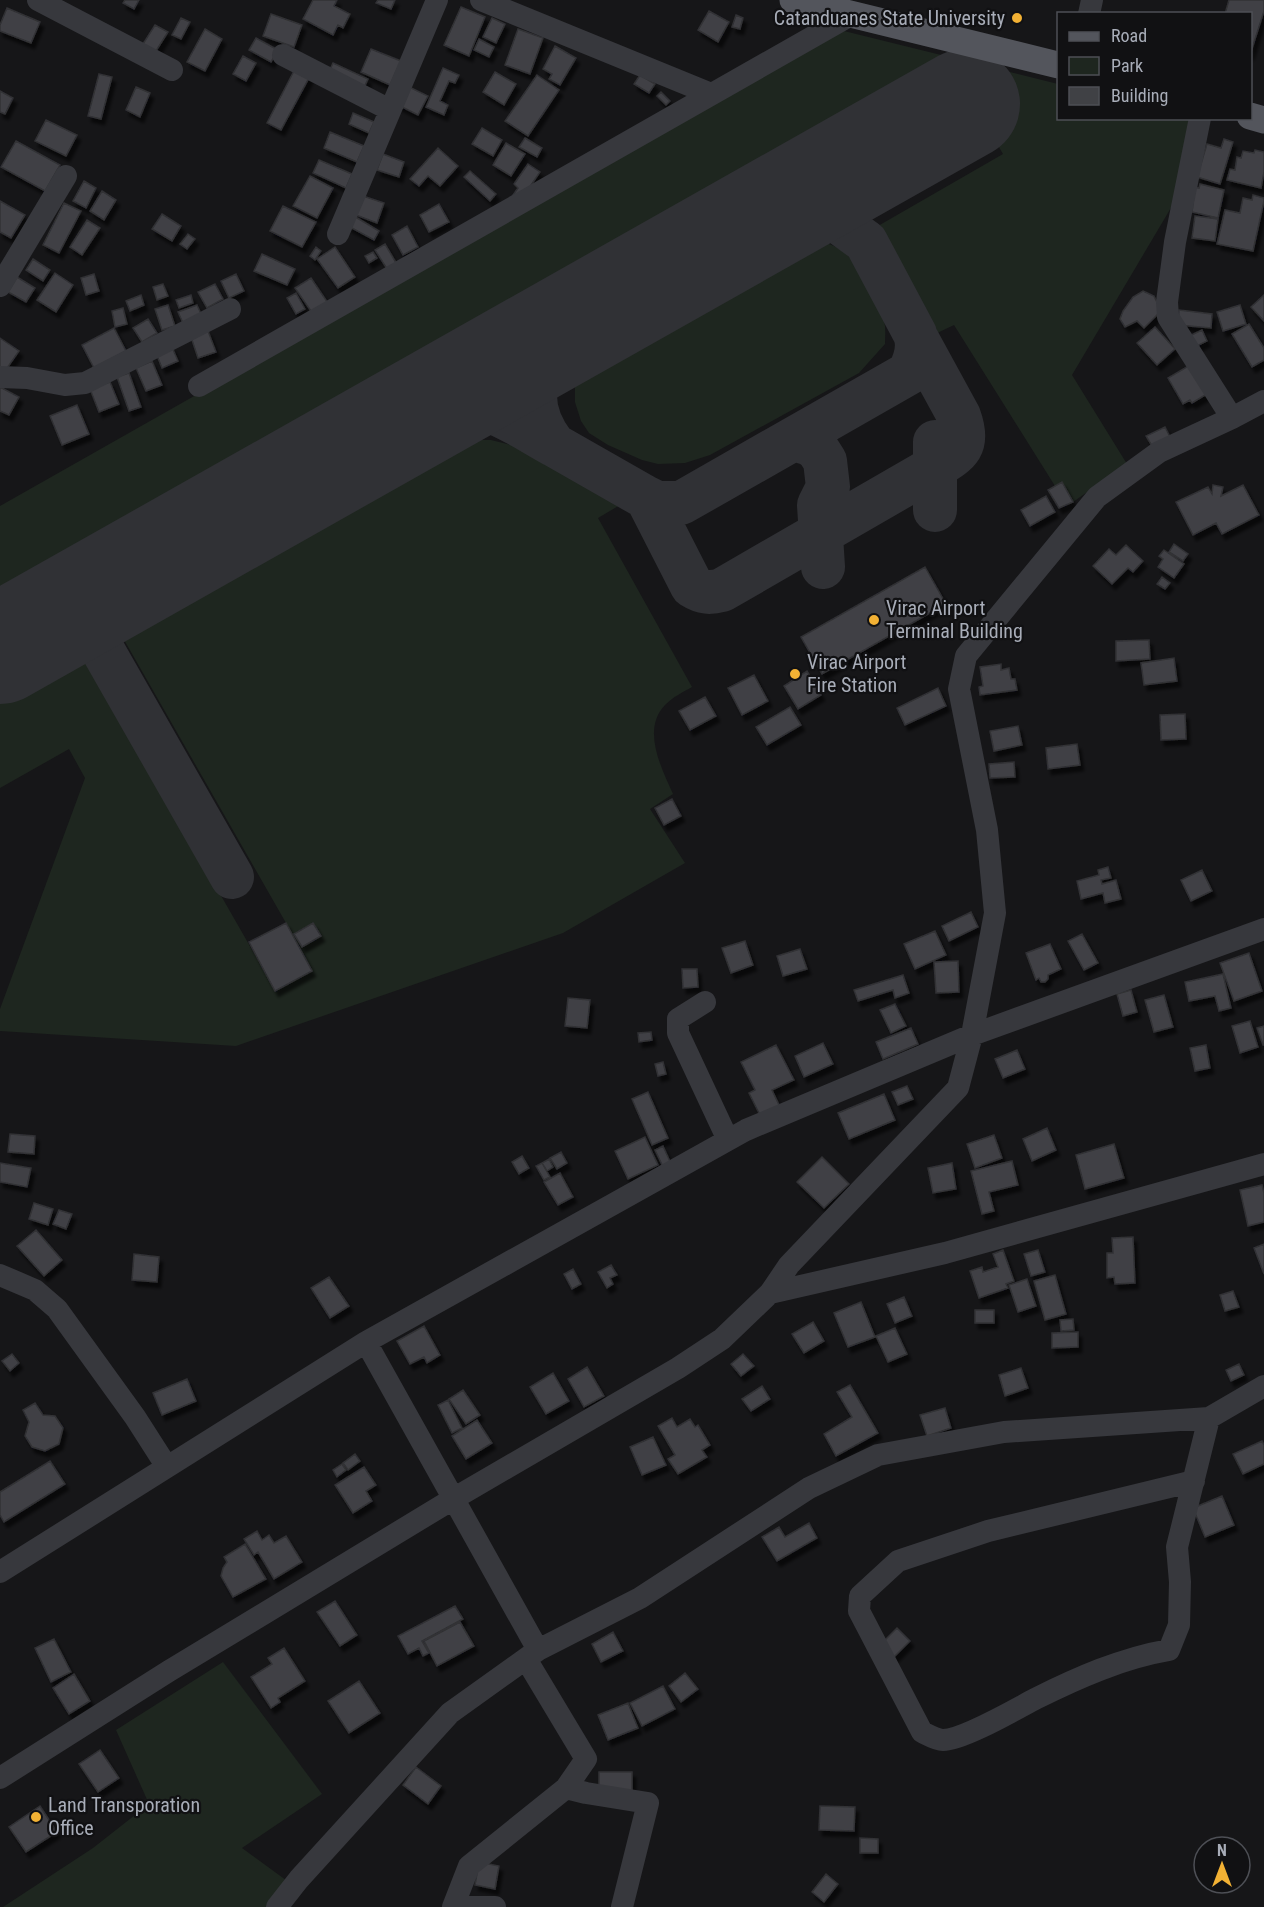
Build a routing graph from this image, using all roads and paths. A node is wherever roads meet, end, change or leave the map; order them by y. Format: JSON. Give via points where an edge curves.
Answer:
{"nodes":[{"id":1,"x":38,"y":0,"type":"edge"},
{"id":2,"x":437,"y":0,"type":"edge"},
{"id":3,"x":482,"y":0,"type":"edge"},
{"id":4,"x":793,"y":0,"type":"edge"},
{"id":5,"x":851,"y":15,"type":"junction"},
{"id":6,"x":283,"y":55,"type":"dead end"},
{"id":7,"x":1057,"y":65,"type":"edge"},
{"id":8,"x":172,"y":70,"type":"dead end"},
{"id":9,"x":711,"y":94,"type":"junction"},
{"id":10,"x":390,"y":110,"type":"junction"},
{"id":11,"x":1200,"y":120,"type":"edge"},
{"id":12,"x":66,"y":176,"type":"dead end"},
{"id":13,"x":338,"y":234,"type":"dead end"},
{"id":14,"x":0,"y":286,"type":"edge"},
{"id":15,"x":230,"y":309,"type":"dead end"},
{"id":16,"x":0,"y":377,"type":"edge"},
{"id":17,"x":199,"y":386,"type":"dead end"},
{"id":18,"x":1264,"y":401,"type":"edge"},
{"id":19,"x":1232,"y":418,"type":"junction"},
{"id":20,"x":1264,"y":929,"type":"edge"},
{"id":21,"x":705,"y":1002,"type":"dead end"},
{"id":22,"x":972,"y":1035,"type":"junction"},
{"id":23,"x":728,"y":1140,"type":"junction"},
{"id":24,"x":1264,"y":1164,"type":"edge"},
{"id":25,"x":0,"y":1275,"type":"edge"},
{"id":26,"x":770,"y":1293,"type":"junction"},
{"id":27,"x":366,"y":1342,"type":"junction"},
{"id":28,"x":1264,"y":1386,"type":"edge"},
{"id":29,"x":1209,"y":1418,"type":"junction"},
{"id":30,"x":167,"y":1467,"type":"junction"},
{"id":31,"x":1194,"y":1481,"type":"junction"},
{"id":32,"x":453,"y":1499,"type":"junction"},
{"id":33,"x":0,"y":1572,"type":"edge"},
{"id":34,"x":532,"y":1654,"type":"junction"},
{"id":35,"x":0,"y":1778,"type":"edge"},
{"id":36,"x":566,"y":1788,"type":"junction"},
{"id":37,"x":277,"y":1907,"type":"edge"},
{"id":38,"x":453,"y":1907,"type":"edge"},
{"id":39,"x":495,"y":1907,"type":"edge"},
{"id":40,"x":622,"y":1907,"type":"edge"}],
"edges":[{"from":1,"to":8,"type":"street"},
{"from":2,"to":10,"type":"street"},
{"from":3,"to":9,"type":"street"},
{"from":4,"to":5,"type":"main road"},
{"from":5,"to":7,"type":"main road"},
{"from":5,"to":9,"type":"street"},
{"from":6,"to":10,"type":"street"},
{"from":9,"to":17,"type":"street"},
{"from":10,"to":13,"type":"street"},
{"from":11,"to":19,"type":"street","via":[[1175,242],[1168,317]]},
{"from":12,"to":14,"type":"street"},
{"from":15,"to":16,"type":"street","via":[[85,383],[65,385]]},
{"from":18,"to":19,"type":"street"},
{"from":19,"to":22,"type":"street","via":[[1159,452],[1097,497],[966,656],[959,689],[987,830],[995,914]]},
{"from":20,"to":22,"type":"street"},
{"from":21,"to":23,"type":"street","via":[[678,1019],[678,1033]]},
{"from":22,"to":23,"type":"street"},
{"from":22,"to":26,"type":"street","via":[[958,1088],[789,1265]]},
{"from":23,"to":27,"type":"street"},
{"from":24,"to":26,"type":"street","via":[[945,1253]]},
{"from":25,"to":30,"type":"street","via":[[35,1290],[57,1309]]},
{"from":26,"to":32,"type":"street","via":[[722,1339],[678,1368]]},
{"from":27,"to":30,"type":"street"},
{"from":27,"to":32,"type":"street"},
{"from":28,"to":29,"type":"street"},
{"from":29,"to":31,"type":"street"},
{"from":29,"to":34,"type":"street","via":[[1004,1432],[878,1455],[809,1488],[640,1598]]},
{"from":30,"to":33,"type":"street"},
{"from":31,"to":31,"type":"street","via":[[988,1531],[898,1561],[860,1596],[859,1611],[922,1732],[943,1741],[968,1733],[1095,1672],[1169,1650],[1179,1625],[1177,1547]]},
{"from":32,"to":34,"type":"street"},
{"from":32,"to":35,"type":"street"},
{"from":34,"to":36,"type":"street","via":[[586,1759]]},
{"from":34,"to":37,"type":"street","via":[[450,1713]]},
{"from":36,"to":38,"type":"street","via":[[469,1866]]},
{"from":36,"to":40,"type":"street","via":[[648,1803]]},
{"from":38,"to":39,"type":"street"}]}
